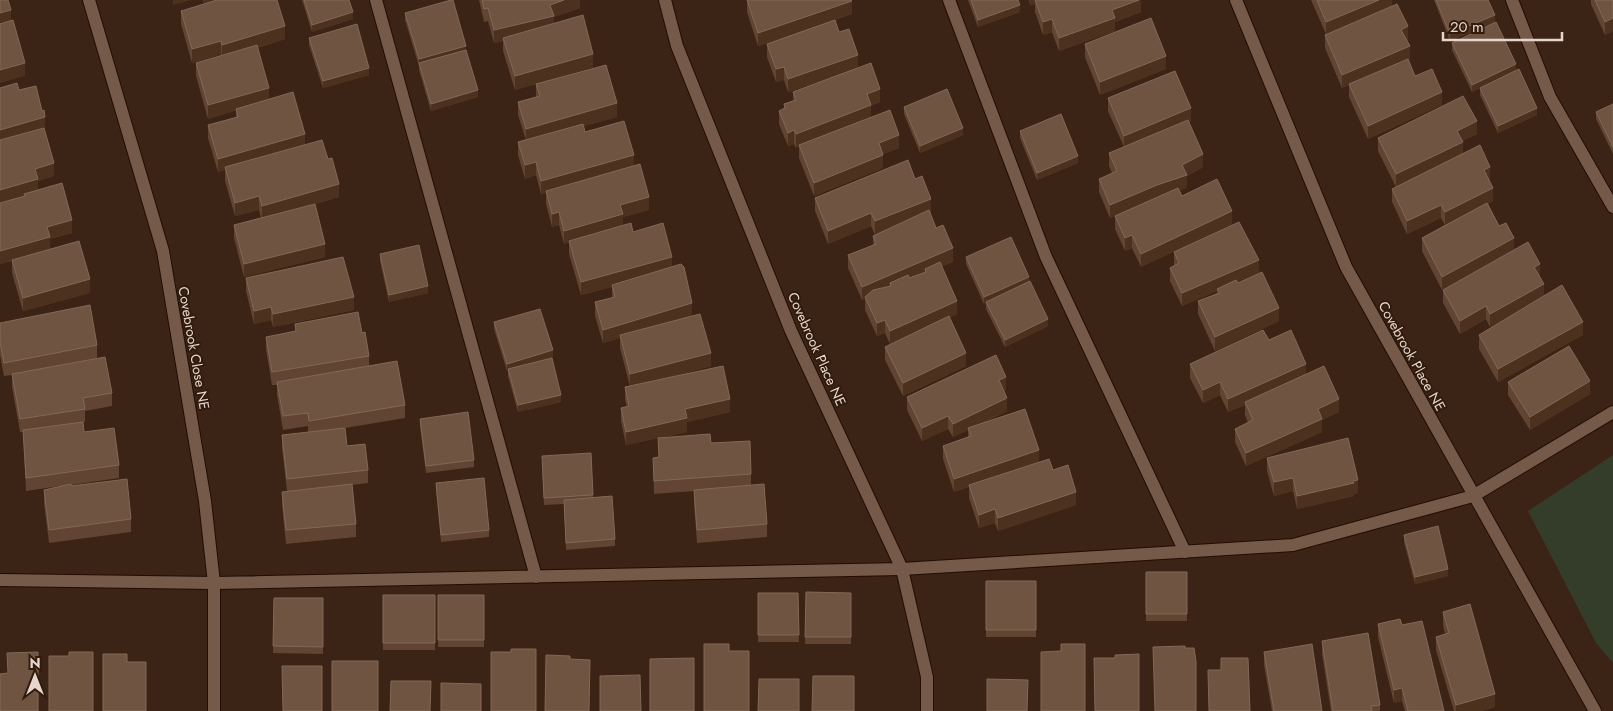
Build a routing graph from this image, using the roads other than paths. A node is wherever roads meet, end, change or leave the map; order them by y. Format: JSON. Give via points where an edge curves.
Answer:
{"nodes":[{"id":1,"x":89,"y":0,"type":"edge"},
{"id":2,"x":376,"y":0,"type":"edge"},
{"id":3,"x":665,"y":0,"type":"edge"},
{"id":4,"x":949,"y":0,"type":"edge"},
{"id":5,"x":1236,"y":0,"type":"edge"},
{"id":6,"x":1512,"y":0,"type":"edge"},
{"id":7,"x":1613,"y":207,"type":"edge"},
{"id":8,"x":1613,"y":412,"type":"edge"},
{"id":9,"x":1473,"y":496,"type":"junction"},
{"id":10,"x":1184,"y":552,"type":"junction"},
{"id":11,"x":902,"y":569,"type":"junction"},
{"id":12,"x":536,"y":577,"type":"junction"},
{"id":13,"x":0,"y":580,"type":"edge"},
{"id":14,"x":214,"y":583,"type":"junction"},
{"id":15,"x":214,"y":711,"type":"edge"},
{"id":16,"x":927,"y":711,"type":"edge"},
{"id":17,"x":1595,"y":711,"type":"edge"}],
"edges":[{"from":1,"to":14,"type":"street","name":"Covebrook Close NE","via":[[162,251],[205,501]]},
{"from":2,"to":12,"type":"street"},
{"from":3,"to":11,"type":"street","name":"Covebrook Place NE","via":[[678,46],[790,331]]},
{"from":4,"to":10,"type":"street","via":[[1046,257]]},
{"from":5,"to":9,"type":"street","name":"Covebrook Place NE","via":[[1346,267]]},
{"from":6,"to":7,"type":"street","via":[[1550,98]]},
{"from":8,"to":9,"type":"street"},
{"from":9,"to":10,"type":"street","via":[[1293,545]]},
{"from":9,"to":17,"type":"street","name":"Covebrook Place NE"},
{"from":10,"to":11,"type":"street"},
{"from":11,"to":12,"type":"street"},
{"from":11,"to":16,"type":"street","name":"Covebrook Place NE","via":[[927,677]]},
{"from":12,"to":14,"type":"street"},
{"from":13,"to":14,"type":"street"},
{"from":14,"to":15,"type":"street","name":"Covebrook Close NE"}]}
